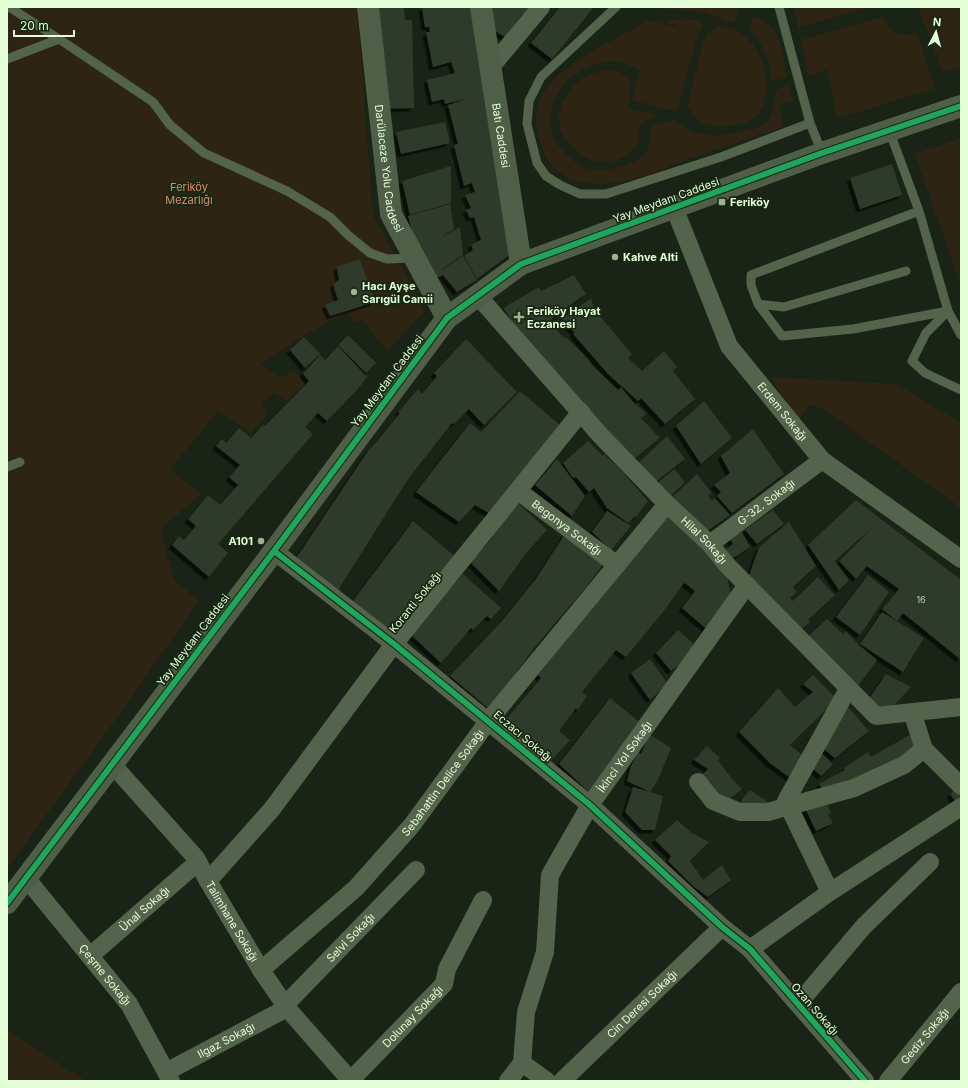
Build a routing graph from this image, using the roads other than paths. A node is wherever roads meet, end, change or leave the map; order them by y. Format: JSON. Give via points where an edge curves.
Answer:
{"nodes":[{"id":1,"x":9,"y":7,"type":"edge"},
{"id":2,"x":368,"y":7,"type":"edge"},
{"id":3,"x":481,"y":7,"type":"edge"},
{"id":4,"x":541,"y":7,"type":"edge"},
{"id":5,"x":616,"y":7,"type":"edge"},
{"id":6,"x":779,"y":7,"type":"edge"},
{"id":7,"x":59,"y":39,"type":"junction"},
{"id":8,"x":7,"y":59,"type":"edge"},
{"id":9,"x":490,"y":68,"type":"junction"},
{"id":10,"x":961,"y":106,"type":"edge"},
{"id":11,"x":810,"y":123,"type":"junction"},
{"id":12,"x":889,"y":130,"type":"junction"},
{"id":13,"x":822,"y":153,"type":"junction"},
{"id":14,"x":674,"y":207,"type":"junction"},
{"id":15,"x":919,"y":211,"type":"junction"},
{"id":16,"x":414,"y":258,"type":"junction"},
{"id":17,"x":521,"y":264,"type":"junction"},
{"id":18,"x":906,"y":271,"type":"dead end"},
{"id":19,"x":478,"y":296,"type":"junction"},
{"id":20,"x":758,"y":304,"type":"junction"},
{"id":21,"x":948,"y":311,"type":"junction"},
{"id":22,"x":447,"y":318,"type":"junction"},
{"id":23,"x":958,"y":325,"type":"edge"},
{"id":24,"x":961,"y":335,"type":"edge"},
{"id":25,"x":961,"y":390,"type":"edge"},
{"id":26,"x":581,"y":412,"type":"junction"},
{"id":27,"x":822,"y":460,"type":"junction"},
{"id":28,"x":20,"y":462,"type":"dead end"},
{"id":29,"x":7,"y":467,"type":"edge"},
{"id":30,"x":518,"y":491,"type":"junction"},
{"id":31,"x":667,"y":504,"type":"junction"},
{"id":32,"x":710,"y":544,"type":"junction"},
{"id":33,"x":274,"y":550,"type":"junction"},
{"id":34,"x":961,"y":559,"type":"edge"},
{"id":35,"x":617,"y":564,"type":"junction"},
{"id":36,"x":747,"y":584,"type":"junction"},
{"id":37,"x":394,"y":644,"type":"junction"},
{"id":38,"x":848,"y":688,"type":"junction"},
{"id":39,"x":961,"y":707,"type":"edge"},
{"id":40,"x":912,"y":712,"type":"junction"},
{"id":41,"x":489,"y":720,"type":"junction"},
{"id":42,"x":924,"y":749,"type":"junction"},
{"id":43,"x":112,"y":764,"type":"junction"},
{"id":44,"x":698,"y":782,"type":"dead end"},
{"id":45,"x":961,"y":786,"type":"edge"},
{"id":46,"x":590,"y":805,"type":"junction"},
{"id":47,"x":788,"y":806,"type":"junction"},
{"id":48,"x":961,"y":807,"type":"edge"},
{"id":49,"x":198,"y":862,"type":"junction"},
{"id":50,"x":930,"y":862,"type":"dead end"},
{"id":51,"x":416,"y":870,"type":"dead end"},
{"id":52,"x":26,"y":878,"type":"junction"},
{"id":53,"x":208,"y":881,"type":"junction"},
{"id":54,"x":830,"y":892,"type":"junction"},
{"id":55,"x":483,"y":900,"type":"dead end"},
{"id":56,"x":7,"y":903,"type":"edge"},
{"id":57,"x":722,"y":927,"type":"junction"},
{"id":58,"x":750,"y":949,"type":"junction"},
{"id":59,"x":90,"y":956,"type":"junction"},
{"id":60,"x":261,"y":970,"type":"junction"},
{"id":61,"x":961,"y":992,"type":"edge"},
{"id":62,"x":798,"y":1004,"type":"junction"},
{"id":63,"x":286,"y":1006,"type":"junction"},
{"id":64,"x":522,"y":1063,"type":"junction"},
{"id":65,"x":168,"y":1076,"type":"edge"},
{"id":66,"x":350,"y":1081,"type":"edge"},
{"id":67,"x":508,"y":1081,"type":"edge"},
{"id":68,"x":547,"y":1081,"type":"edge"},
{"id":69,"x":562,"y":1081,"type":"edge"},
{"id":70,"x":865,"y":1081,"type":"edge"},
{"id":71,"x":888,"y":1081,"type":"edge"}],
"edges":[{"from":1,"to":7,"type":"lane"},
{"from":2,"to":16,"type":"street","name":"Darülaceze Yolu Caddesi","via":[[391,214]]},
{"from":3,"to":9,"type":"street","name":"Batı Caddesi"},
{"from":4,"to":9,"type":"street"},
{"from":5,"to":11,"type":"lane","via":[[541,77],[529,101],[527,124],[537,162],[546,176],[560,185],[580,194],[606,194],[721,157]]},
{"from":6,"to":11,"type":"lane"},
{"from":7,"to":8,"type":"lane"},
{"from":7,"to":16,"type":"lane","via":[[153,102],[170,125],[204,153],[287,191],[330,217],[370,253],[387,259]]},
{"from":9,"to":17,"type":"street","name":"Batı Caddesi"},
{"from":10,"to":12,"type":"street","name":"Yay Meydanı Caddesi"},
{"from":11,"to":13,"type":"lane"},
{"from":12,"to":13,"type":"street","name":"Yay Meydanı Caddesi"},
{"from":12,"to":15,"type":"lane"},
{"from":13,"to":14,"type":"street","name":"Yay Meydanı Caddesi"},
{"from":14,"to":17,"type":"street","name":"Yay Meydanı Caddesi"},
{"from":14,"to":27,"type":"street","name":"Erdem Sokağı","via":[[729,346]]},
{"from":15,"to":20,"type":"lane","via":[[751,275],[751,285]]},
{"from":15,"to":21,"type":"lane"},
{"from":16,"to":22,"type":"street","name":"Darülaceze Yolu Caddesi"},
{"from":17,"to":19,"type":"street","name":"Yay Meydanı Caddesi"},
{"from":18,"to":20,"type":"lane","via":[[784,307]]},
{"from":19,"to":22,"type":"street","name":"Yay Meydanı Caddesi"},
{"from":19,"to":26,"type":"street","name":"Hilal Sokağı"},
{"from":20,"to":21,"type":"lane","via":[[782,336],[853,329]]},
{"from":21,"to":23,"type":"lane"},
{"from":21,"to":25,"type":"lane","via":[[926,333],[912,361],[925,373]]},
{"from":22,"to":33,"type":"street","name":"Yay Meydanı Caddesi"},
{"from":23,"to":24,"type":"lane"},
{"from":26,"to":30,"type":"street","name":"Koranti Sokağı"},
{"from":26,"to":31,"type":"street","name":"Hilal Sokağı"},
{"from":27,"to":32,"type":"street","name":"G-32. Sokağı"},
{"from":27,"to":34,"type":"street","name":"Erdem Sokağı"},
{"from":28,"to":29,"type":"lane"},
{"from":30,"to":35,"type":"street","name":"Begonya Sokağı"},
{"from":30,"to":37,"type":"street","name":"Koranti Sokağı"},
{"from":31,"to":32,"type":"street","name":"Hilal Sokağı"},
{"from":31,"to":35,"type":"street","name":"Sebahattin Delice Sokağı"},
{"from":32,"to":36,"type":"street","name":"Hilal Sokağı"},
{"from":33,"to":37,"type":"street","name":"Eczacı Sokağı"},
{"from":33,"to":43,"type":"street","name":"Yay Meydanı Caddesi"},
{"from":35,"to":41,"type":"street","name":"Sebahattin Delice Sokağı"},
{"from":36,"to":38,"type":"street","name":"Hilal Sokağı"},
{"from":36,"to":46,"type":"street","name":"İkinci Yol Sokağı"},
{"from":37,"to":41,"type":"street","name":"Eczacı Sokağı"},
{"from":37,"to":53,"type":"street","name":"Koranti Sokağı","via":[[272,808]]},
{"from":38,"to":40,"type":"street","name":"Hilal Sokağı","via":[[876,716]]},
{"from":38,"to":47,"type":"street","via":[[786,801]]},
{"from":39,"to":40,"type":"street","name":"Hilal Sokağı"},
{"from":40,"to":42,"type":"street"},
{"from":41,"to":46,"type":"street","name":"Eczacı Sokağı"},
{"from":41,"to":60,"type":"street","name":"Sebahattin Delice Sokağı","via":[[412,825],[356,888]]},
{"from":42,"to":45,"type":"street"},
{"from":42,"to":47,"type":"street","via":[[904,765],[854,788]]},
{"from":43,"to":49,"type":"street","name":"Talimhane Sokağı"},
{"from":43,"to":52,"type":"street","name":"Yay Meydanı Caddesi"},
{"from":44,"to":47,"type":"street","via":[[713,801],[740,812],[768,812]]},
{"from":46,"to":57,"type":"street","name":"Eczacı Sokağı"},
{"from":46,"to":64,"type":"street","name":"İkinci Yol Sokağı","via":[[550,875],[545,952],[526,1012]]},
{"from":47,"to":54,"type":"street"},
{"from":48,"to":54,"type":"street"},
{"from":49,"to":53,"type":"street","name":"Talimhane Sokağı"},
{"from":49,"to":59,"type":"street","name":"Ünal Sokağı"},
{"from":50,"to":62,"type":"street","via":[[864,926]]},
{"from":51,"to":63,"type":"street","name":"Selvi Sokağı"},
{"from":52,"to":56,"type":"street","name":"Yay Meydanı Caddesi"},
{"from":52,"to":59,"type":"street","name":"Çeşme Sokağı"},
{"from":53,"to":60,"type":"street","name":"Talimhane Sokağı"},
{"from":54,"to":58,"type":"street"},
{"from":55,"to":66,"type":"street","name":"Dolunay Sokağı","via":[[447,969],[444,984]]},
{"from":57,"to":58,"type":"street","name":"Eczacı Sokağı"},
{"from":57,"to":69,"type":"street","name":"Cin Deresi Sokağı"},
{"from":58,"to":62,"type":"street","name":"Ozan Sokağı"},
{"from":59,"to":65,"type":"street","name":"Çeşme Sokağı","via":[[129,1004]]},
{"from":60,"to":63,"type":"street","name":"Talimhane Sokağı"},
{"from":61,"to":71,"type":"street","name":"Gediz Sokağı"},
{"from":62,"to":70,"type":"street","name":"Ozan Sokağı"},
{"from":63,"to":65,"type":"street","name":"Ilgaz Sokağı"},
{"from":63,"to":66,"type":"street","name":"Talimhane Sokağı"},
{"from":64,"to":67,"type":"street"},
{"from":64,"to":68,"type":"street"}]}
